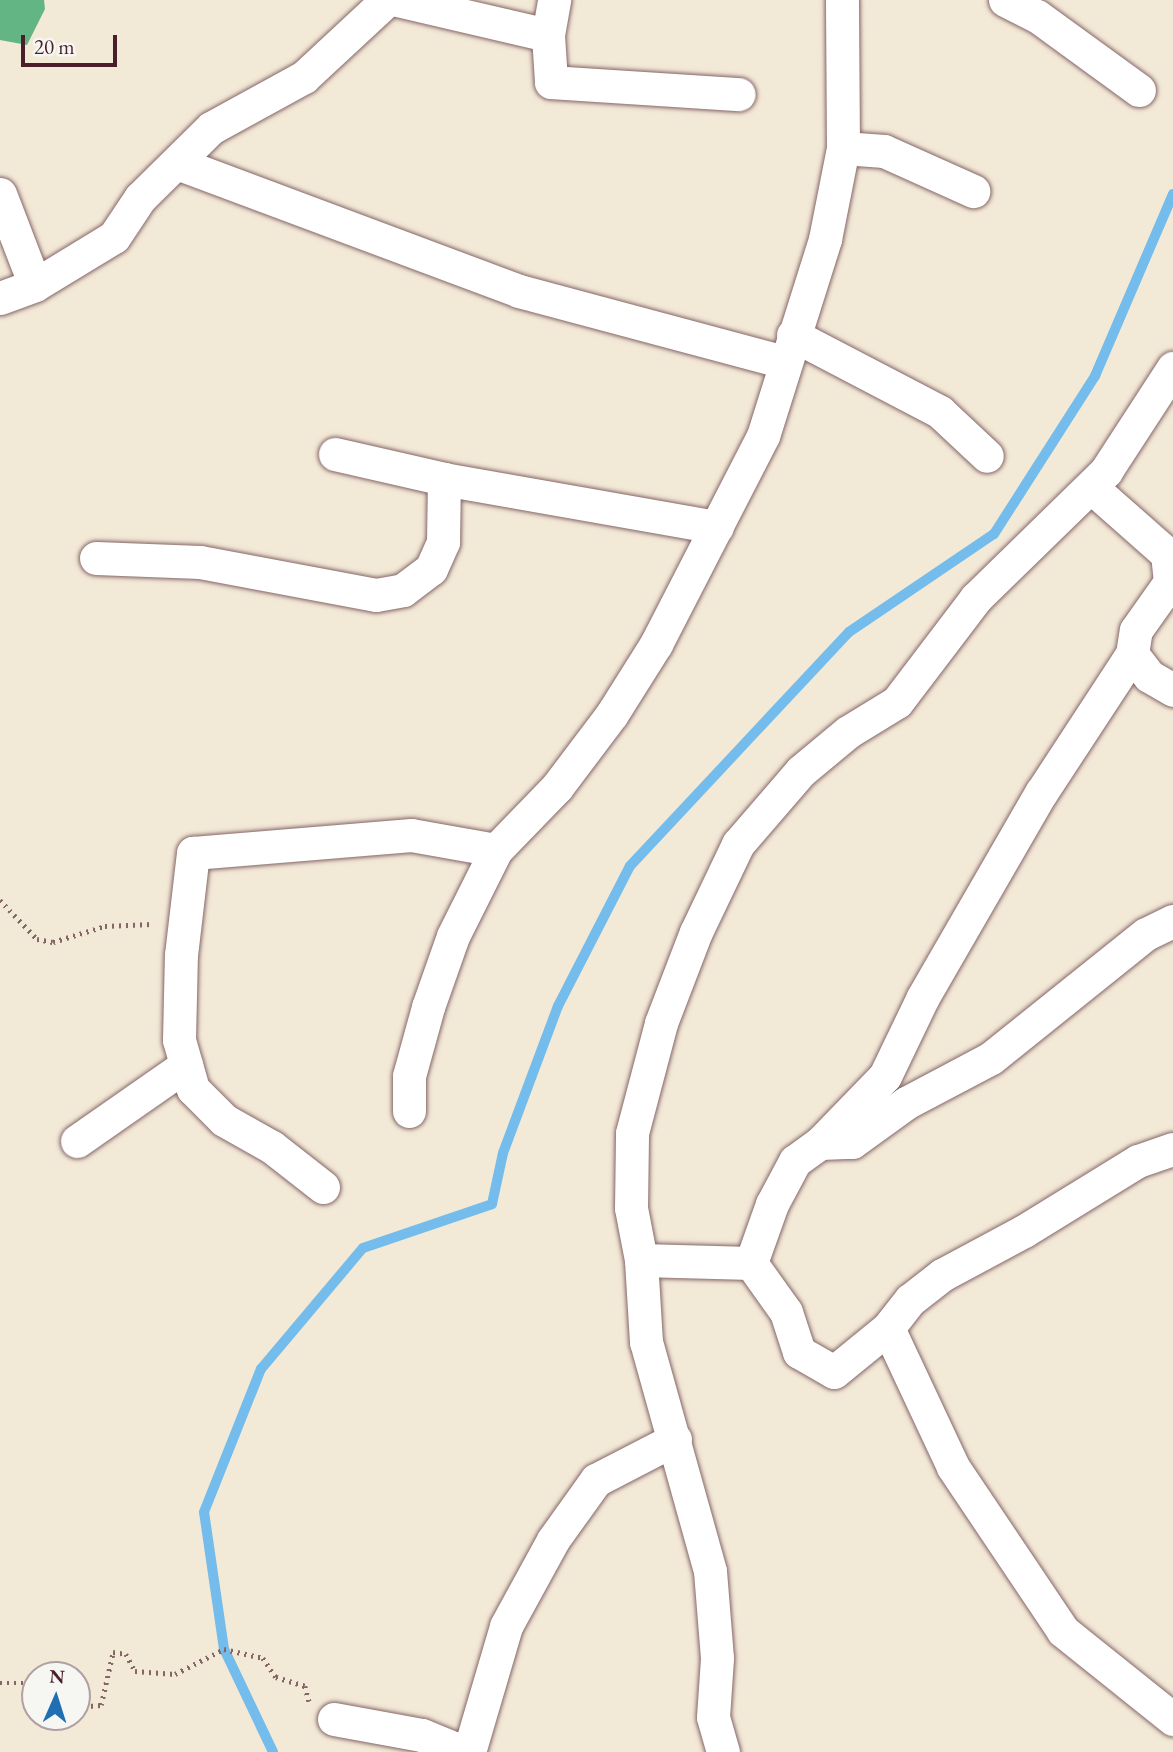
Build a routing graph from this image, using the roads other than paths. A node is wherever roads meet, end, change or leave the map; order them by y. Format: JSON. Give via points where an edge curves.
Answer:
{"nodes":[{"id":1,"x":387,"y":0,"type":"edge"},
{"id":2,"x":397,"y":0,"type":"edge"},
{"id":3,"x":554,"y":0,"type":"edge"},
{"id":4,"x":842,"y":0,"type":"edge"},
{"id":5,"x":1005,"y":0,"type":"edge"},
{"id":6,"x":548,"y":35,"type":"junction"},
{"id":7,"x":1139,"y":90,"type":"dead end"},
{"id":8,"x":739,"y":94,"type":"dead end"},
{"id":9,"x":843,"y":148,"type":"junction"},
{"id":10,"x":177,"y":163,"type":"junction"},
{"id":11,"x":973,"y":191,"type":"dead end"},
{"id":12,"x":0,"y":194,"type":"edge"},
{"id":13,"x":34,"y":285,"type":"junction"},
{"id":14,"x":0,"y":298,"type":"edge"},
{"id":15,"x":789,"y":348,"type":"junction"},
{"id":16,"x":1173,"y":368,"type":"edge"},
{"id":17,"x":335,"y":453,"type":"dead end"},
{"id":18,"x":987,"y":456,"type":"dead end"},
{"id":19,"x":444,"y":479,"type":"junction"},
{"id":20,"x":1091,"y":487,"type":"junction"},
{"id":21,"x":717,"y":527,"type":"junction"},
{"id":22,"x":1170,"y":554,"type":"edge"},
{"id":23,"x":96,"y":558,"type":"dead end"},
{"id":24,"x":1132,"y":654,"type":"junction"},
{"id":25,"x":1173,"y":690,"type":"edge"},
{"id":26,"x":496,"y":850,"type":"junction"},
{"id":27,"x":1173,"y":921,"type":"edge"},
{"id":28,"x":186,"y":1065,"type":"junction"},
{"id":29,"x":409,"y":1111,"type":"dead end"},
{"id":30,"x":77,"y":1141,"type":"dead end"},
{"id":31,"x":820,"y":1143,"type":"junction"},
{"id":32,"x":1173,"y":1149,"type":"edge"},
{"id":33,"x":323,"y":1187,"type":"dead end"},
{"id":34,"x":641,"y":1260,"type":"junction"},
{"id":35,"x":751,"y":1263,"type":"junction"},
{"id":36,"x":888,"y":1328,"type":"junction"},
{"id":37,"x":675,"y":1439,"type":"junction"},
{"id":38,"x":334,"y":1719,"type":"road end"},
{"id":39,"x":1173,"y":1719,"type":"edge"},
{"id":40,"x":463,"y":1752,"type":"edge"},
{"id":41,"x":469,"y":1752,"type":"edge"},
{"id":42,"x":723,"y":1752,"type":"edge"}],
"edges":[{"from":1,"to":10,"type":"street","via":[[304,77],[211,128]]},
{"from":2,"to":6,"type":"street"},
{"from":3,"to":6,"type":"street"},
{"from":4,"to":9,"type":"street"},
{"from":5,"to":7,"type":"street","via":[[1037,16]]},
{"from":6,"to":8,"type":"street","via":[[551,82]]},
{"from":9,"to":11,"type":"street","via":[[884,151]]},
{"from":9,"to":15,"type":"street","via":[[825,239]]},
{"from":10,"to":13,"type":"street","via":[[139,198],[114,237]]},
{"from":10,"to":15,"type":"street","via":[[520,291]]},
{"from":12,"to":13,"type":"street"},
{"from":13,"to":14,"type":"street"},
{"from":15,"to":18,"type":"street","via":[[940,412]]},
{"from":15,"to":21,"type":"street","via":[[763,436]]},
{"from":16,"to":20,"type":"street"},
{"from":17,"to":19,"type":"street"},
{"from":19,"to":21,"type":"street"},
{"from":19,"to":23,"type":"street","via":[[443,542],[431,569],[403,590],[376,595],[200,562]]},
{"from":20,"to":22,"type":"street"},
{"from":20,"to":34,"type":"street","via":[[976,598],[897,702],[848,732],[801,771],[738,844],[696,932],[661,1023],[632,1133],[631,1208]]},
{"from":21,"to":26,"type":"street","via":[[656,644],[612,714],[557,787]]},
{"from":22,"to":24,"type":"street","via":[[1170,582],[1136,630]]},
{"from":24,"to":25,"type":"street","via":[[1149,676]]},
{"from":24,"to":31,"type":"street","via":[[1041,793],[923,997],[885,1076]]},
{"from":26,"to":28,"type":"street","via":[[411,835],[193,853],[179,1040]]},
{"from":26,"to":29,"type":"street","via":[[453,936],[428,1007],[409,1076]]},
{"from":27,"to":31,"type":"street","via":[[1146,934],[991,1058],[906,1103],[852,1142]]},
{"from":28,"to":30,"type":"street"},
{"from":28,"to":33,"type":"street","via":[[193,1089],[224,1120],[272,1147]]},
{"from":31,"to":35,"type":"street","via":[[795,1161],[772,1204]]},
{"from":32,"to":36,"type":"street","via":[[1138,1161],[942,1275],[910,1300]]},
{"from":34,"to":35,"type":"street"},
{"from":34,"to":37,"type":"street","via":[[646,1342]]},
{"from":35,"to":36,"type":"street","via":[[786,1312],[799,1352],[834,1372]]},
{"from":36,"to":39,"type":"street","via":[[953,1467],[1063,1631]]},
{"from":37,"to":41,"type":"street","via":[[596,1480],[553,1540],[506,1626]]},
{"from":37,"to":42,"type":"street","via":[[710,1571],[717,1658],[713,1717]]},
{"from":38,"to":40,"type":"street","via":[[422,1735]]}]}
